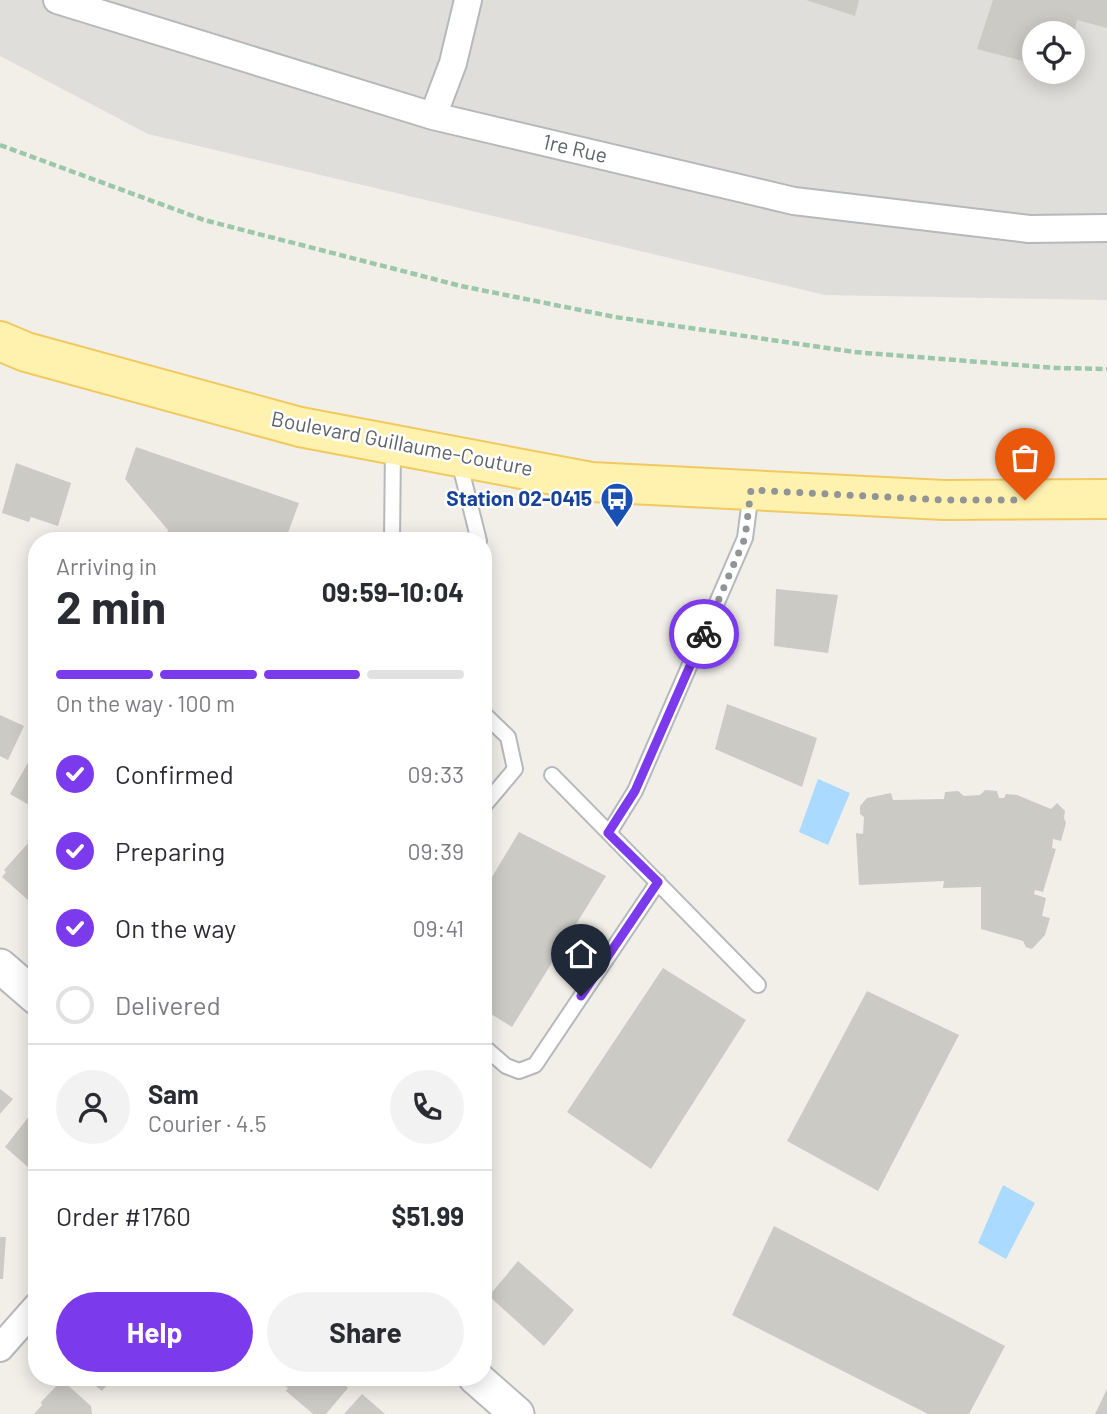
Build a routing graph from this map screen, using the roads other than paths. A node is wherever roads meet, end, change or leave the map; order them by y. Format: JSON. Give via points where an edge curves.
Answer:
{"nodes":[{"id":1,"x":57,"y":0,"type":"edge"},
{"id":2,"x":468,"y":0,"type":"edge"},
{"id":3,"x":433,"y":116,"type":"junction"},
{"id":4,"x":1107,"y":228,"type":"edge"},
{"id":5,"x":0,"y":341,"type":"edge"},
{"id":6,"x":393,"y":445,"type":"junction"},
{"id":7,"x":458,"y":457,"type":"junction"},
{"id":8,"x":751,"y":490,"type":"junction"},
{"id":9,"x":1107,"y":499,"type":"edge"},
{"id":10,"x":393,"y":532,"type":"edge"},
{"id":11,"x":477,"y":532,"type":"edge"},
{"id":12,"x":492,"y":722,"type":"edge"},
{"id":13,"x":552,"y":775,"type":"dead end"},
{"id":14,"x":492,"y":796,"type":"edge"},
{"id":15,"x":608,"y":833,"type":"junction"},
{"id":16,"x":658,"y":882,"type":"junction"},
{"id":17,"x":0,"y":966,"type":"edge"},
{"id":18,"x":758,"y":985,"type":"dead end"},
{"id":19,"x":28,"y":990,"type":"edge"},
{"id":20,"x":492,"y":1054,"type":"edge"},
{"id":21,"x":28,"y":1316,"type":"edge"},
{"id":22,"x":0,"y":1348,"type":"edge"},
{"id":23,"x":485,"y":1386,"type":"edge"},
{"id":24,"x":517,"y":1414,"type":"edge"}],
"edges":[{"from":1,"to":3,"type":"street","name":"1re Rue"},
{"from":2,"to":3,"type":"street","via":[[453,64]]},
{"from":3,"to":4,"type":"street","name":"1re Rue","via":[[794,201],[1029,229]]},
{"from":5,"to":6,"type":"main road","name":"Boulevard Guillaume-Couture","via":[[300,427]]},
{"from":6,"to":7,"type":"main road","name":"Boulevard Guillaume-Couture"},
{"from":6,"to":10,"type":"lane"},
{"from":7,"to":8,"type":"main road","name":"Boulevard Guillaume-Couture","via":[[591,482]]},
{"from":7,"to":11,"type":"lane"},
{"from":8,"to":9,"type":"main road","name":"Boulevard Guillaume-Couture","via":[[944,500]]},
{"from":8,"to":15,"type":"lane","via":[[745,538],[635,791]]},
{"from":12,"to":14,"type":"lane","via":[[508,737],[515,769]]},
{"from":13,"to":15,"type":"lane"},
{"from":15,"to":16,"type":"lane"},
{"from":16,"to":18,"type":"lane"},
{"from":16,"to":20,"type":"lane","via":[[535,1065],[519,1071]]},
{"from":17,"to":19,"type":"street"},
{"from":21,"to":22,"type":"street"},
{"from":23,"to":24,"type":"street"}]}
